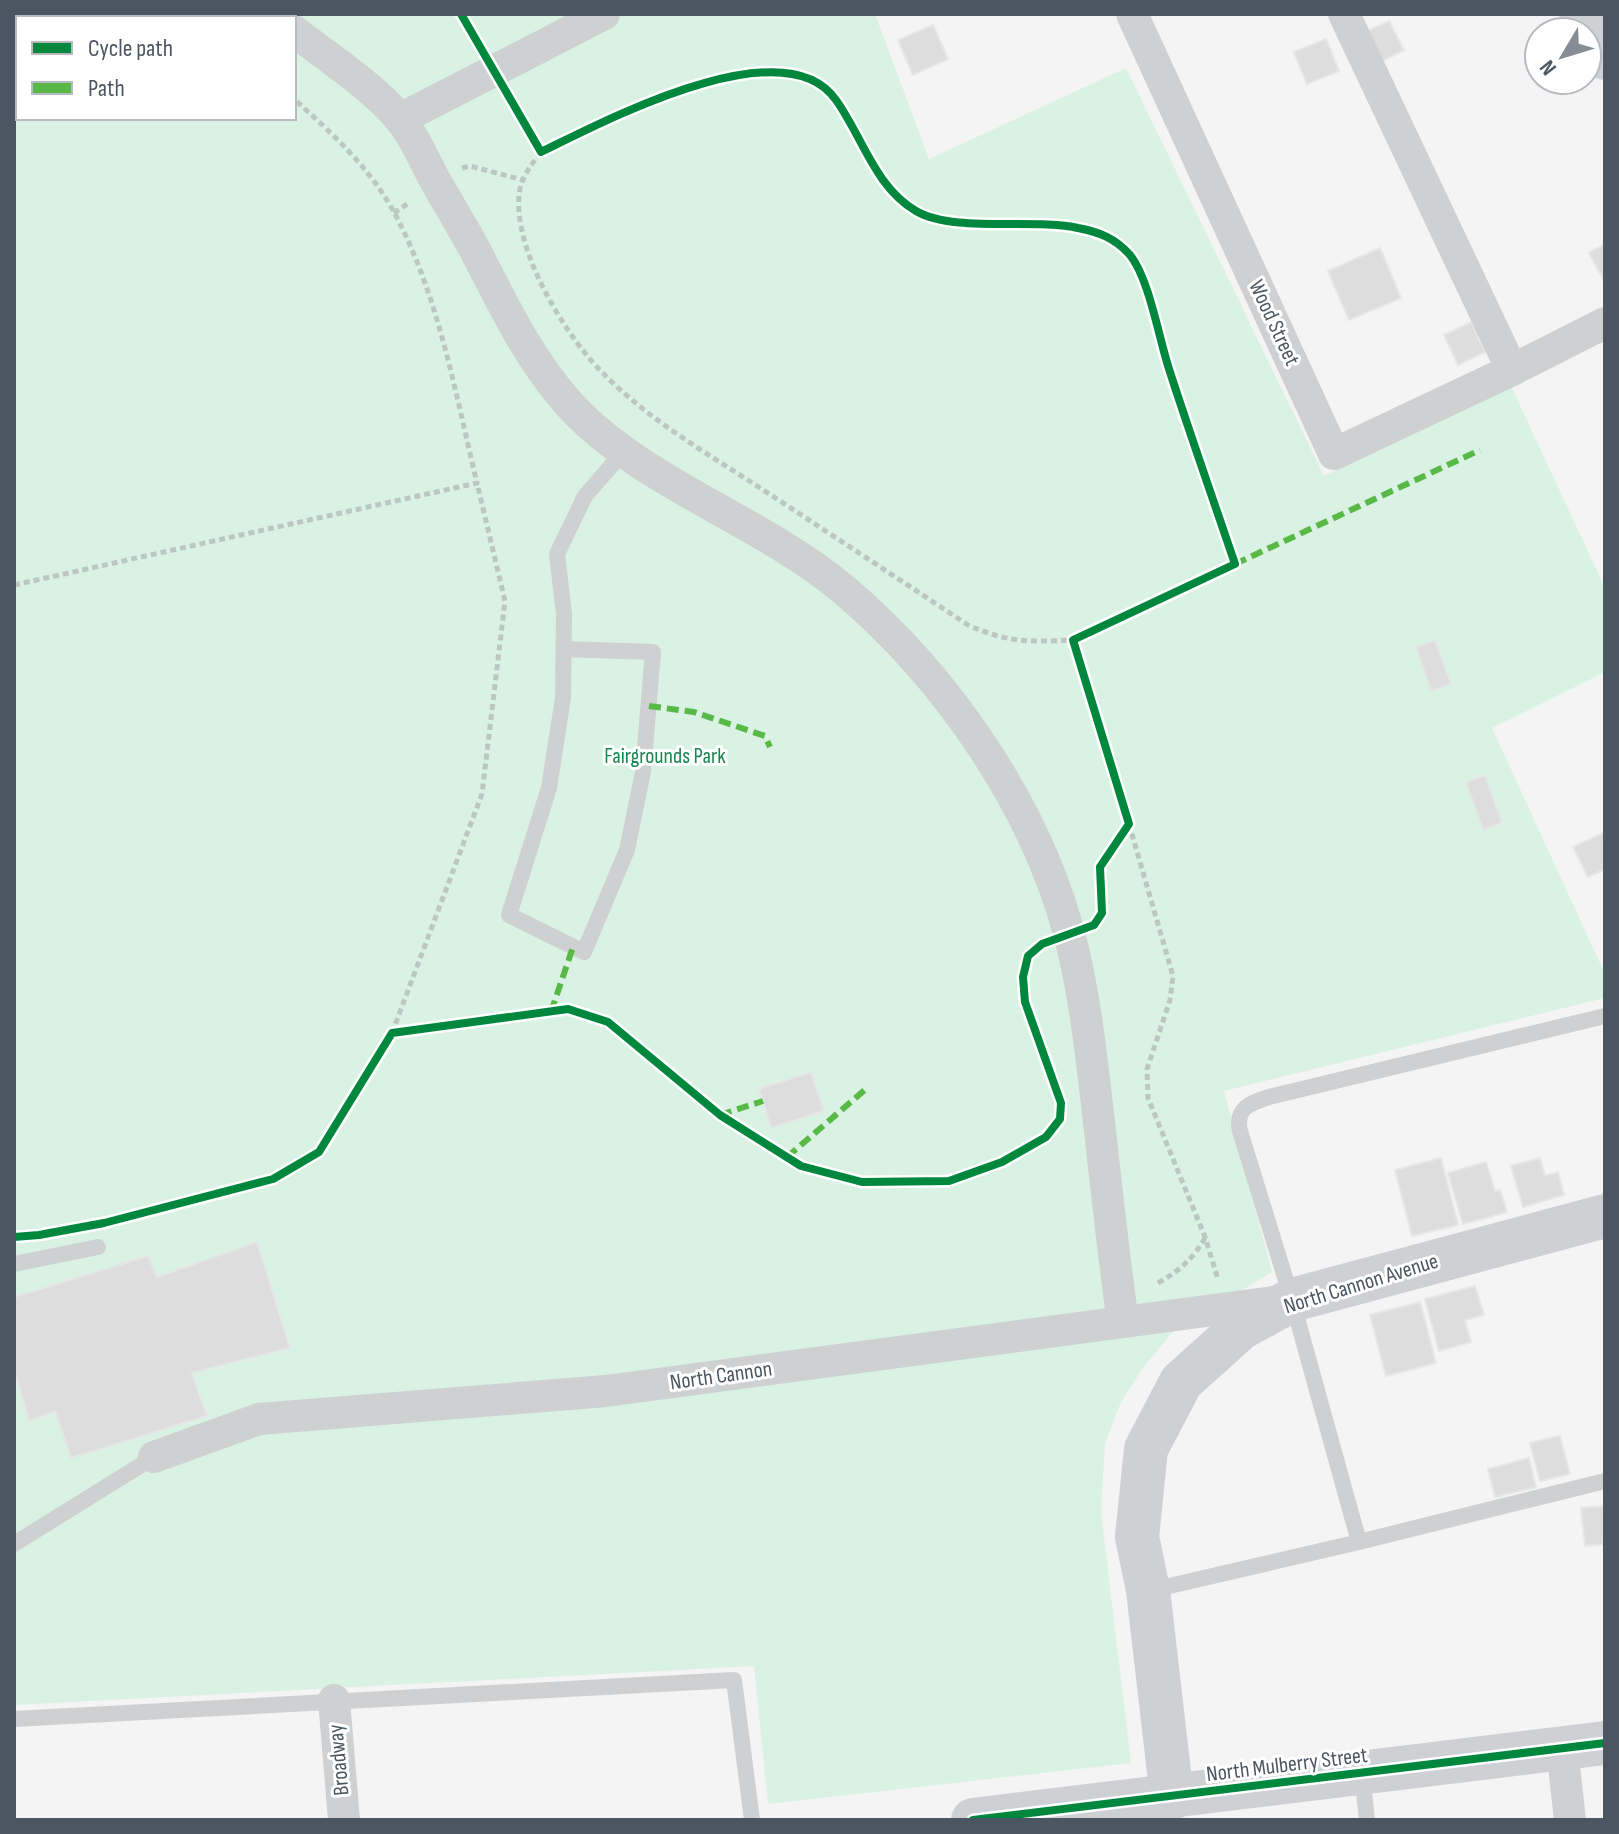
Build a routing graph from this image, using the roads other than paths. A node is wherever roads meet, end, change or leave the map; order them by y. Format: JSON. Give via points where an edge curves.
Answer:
{"nodes":[{"id":1,"x":604,"y":14,"type":"edge"},
{"id":2,"x":1132,"y":14,"type":"edge"},
{"id":3,"x":1344,"y":14,"type":"edge"},
{"id":4,"x":1581,"y":14,"type":"edge"},
{"id":5,"x":296,"y":33,"type":"edge"},
{"id":6,"x":1605,"y":58,"type":"edge"},
{"id":7,"x":400,"y":119,"type":"junction"},
{"id":8,"x":1605,"y":323,"type":"edge"},
{"id":9,"x":1512,"y":370,"type":"junction"},
{"id":10,"x":625,"y":450,"type":"junction"},
{"id":11,"x":564,"y":649,"type":"junction"},
{"id":12,"x":1605,"y":1016,"type":"edge"},
{"id":13,"x":1605,"y":1216,"type":"edge"},
{"id":14,"x":98,"y":1247,"type":"dead end"},
{"id":15,"x":14,"y":1264,"type":"edge"},
{"id":16,"x":1292,"y":1300,"type":"junction"},
{"id":17,"x":1122,"y":1311,"type":"junction"},
{"id":18,"x":154,"y":1457,"type":"joint"},
{"id":19,"x":1605,"y":1481,"type":"edge"},
{"id":20,"x":1359,"y":1542,"type":"junction"},
{"id":21,"x":14,"y":1544,"type":"edge"},
{"id":22,"x":1148,"y":1590,"type":"junction"},
{"id":23,"x":334,"y":1700,"type":"junction"},
{"id":24,"x":14,"y":1719,"type":"edge"},
{"id":25,"x":1605,"y":1743,"type":"edge"},
{"id":26,"x":1562,"y":1748,"type":"junction"},
{"id":27,"x":1362,"y":1774,"type":"junction"},
{"id":28,"x":1173,"y":1809,"type":"edge"},
{"id":29,"x":344,"y":1820,"type":"edge"},
{"id":30,"x":752,"y":1820,"type":"edge"},
{"id":31,"x":973,"y":1820,"type":"edge"},
{"id":32,"x":1367,"y":1820,"type":"edge"},
{"id":33,"x":1570,"y":1820,"type":"edge"}],
"edges":[{"from":1,"to":7,"type":"street"},
{"from":2,"to":9,"type":"street","name":"Wood Street","via":[[1334,454]]},
{"from":3,"to":9,"type":"street"},
{"from":4,"to":6,"type":"street"},
{"from":5,"to":7,"type":"street"},
{"from":7,"to":10,"type":"street","via":[[529,352],[573,409]]},
{"from":8,"to":9,"type":"street","name":"Wood Street"},
{"from":10,"to":11,"type":"lane","via":[[585,496],[557,554]]},
{"from":10,"to":17,"type":"street","via":[[783,545],[842,588],[902,643],[944,694],[1015,803],[1049,879],[1087,1020]]},
{"from":11,"to":11,"type":"lane","via":[[563,698],[549,788],[509,915],[584,952],[627,850],[643,772],[653,652]]},
{"from":12,"to":16,"type":"lane","via":[[1269,1097],[1241,1110],[1240,1131]]},
{"from":13,"to":16,"type":"street","name":"North Cannon Avenue"},
{"from":14,"to":15,"type":"lane"},
{"from":16,"to":17,"type":"street","name":"North Cannon"},
{"from":16,"to":20,"type":"lane"},
{"from":16,"to":22,"type":"street","name":"North Cannon Avenue","via":[[1241,1328],[1181,1382],[1146,1449],[1137,1537]]},
{"from":17,"to":18,"type":"street","name":"North Cannon","via":[[606,1391],[259,1419]]},
{"from":18,"to":21,"type":"lane"},
{"from":19,"to":20,"type":"lane"},
{"from":20,"to":22,"type":"lane"},
{"from":22,"to":28,"type":"street","name":"North Cannon Avenue"},
{"from":23,"to":24,"type":"lane"},
{"from":23,"to":29,"type":"street","name":"Broadway"},
{"from":23,"to":30,"type":"lane","via":[[734,1680]]},
{"from":25,"to":26,"type":"street","name":"North Mulberry Street"},
{"from":26,"to":27,"type":"street","name":"North Mulberry Street"},
{"from":26,"to":33,"type":"street"},
{"from":27,"to":28,"type":"street","name":"North Mulberry Street"},
{"from":27,"to":32,"type":"lane"},
{"from":28,"to":31,"type":"street","name":"North Mulberry Street"}]}
